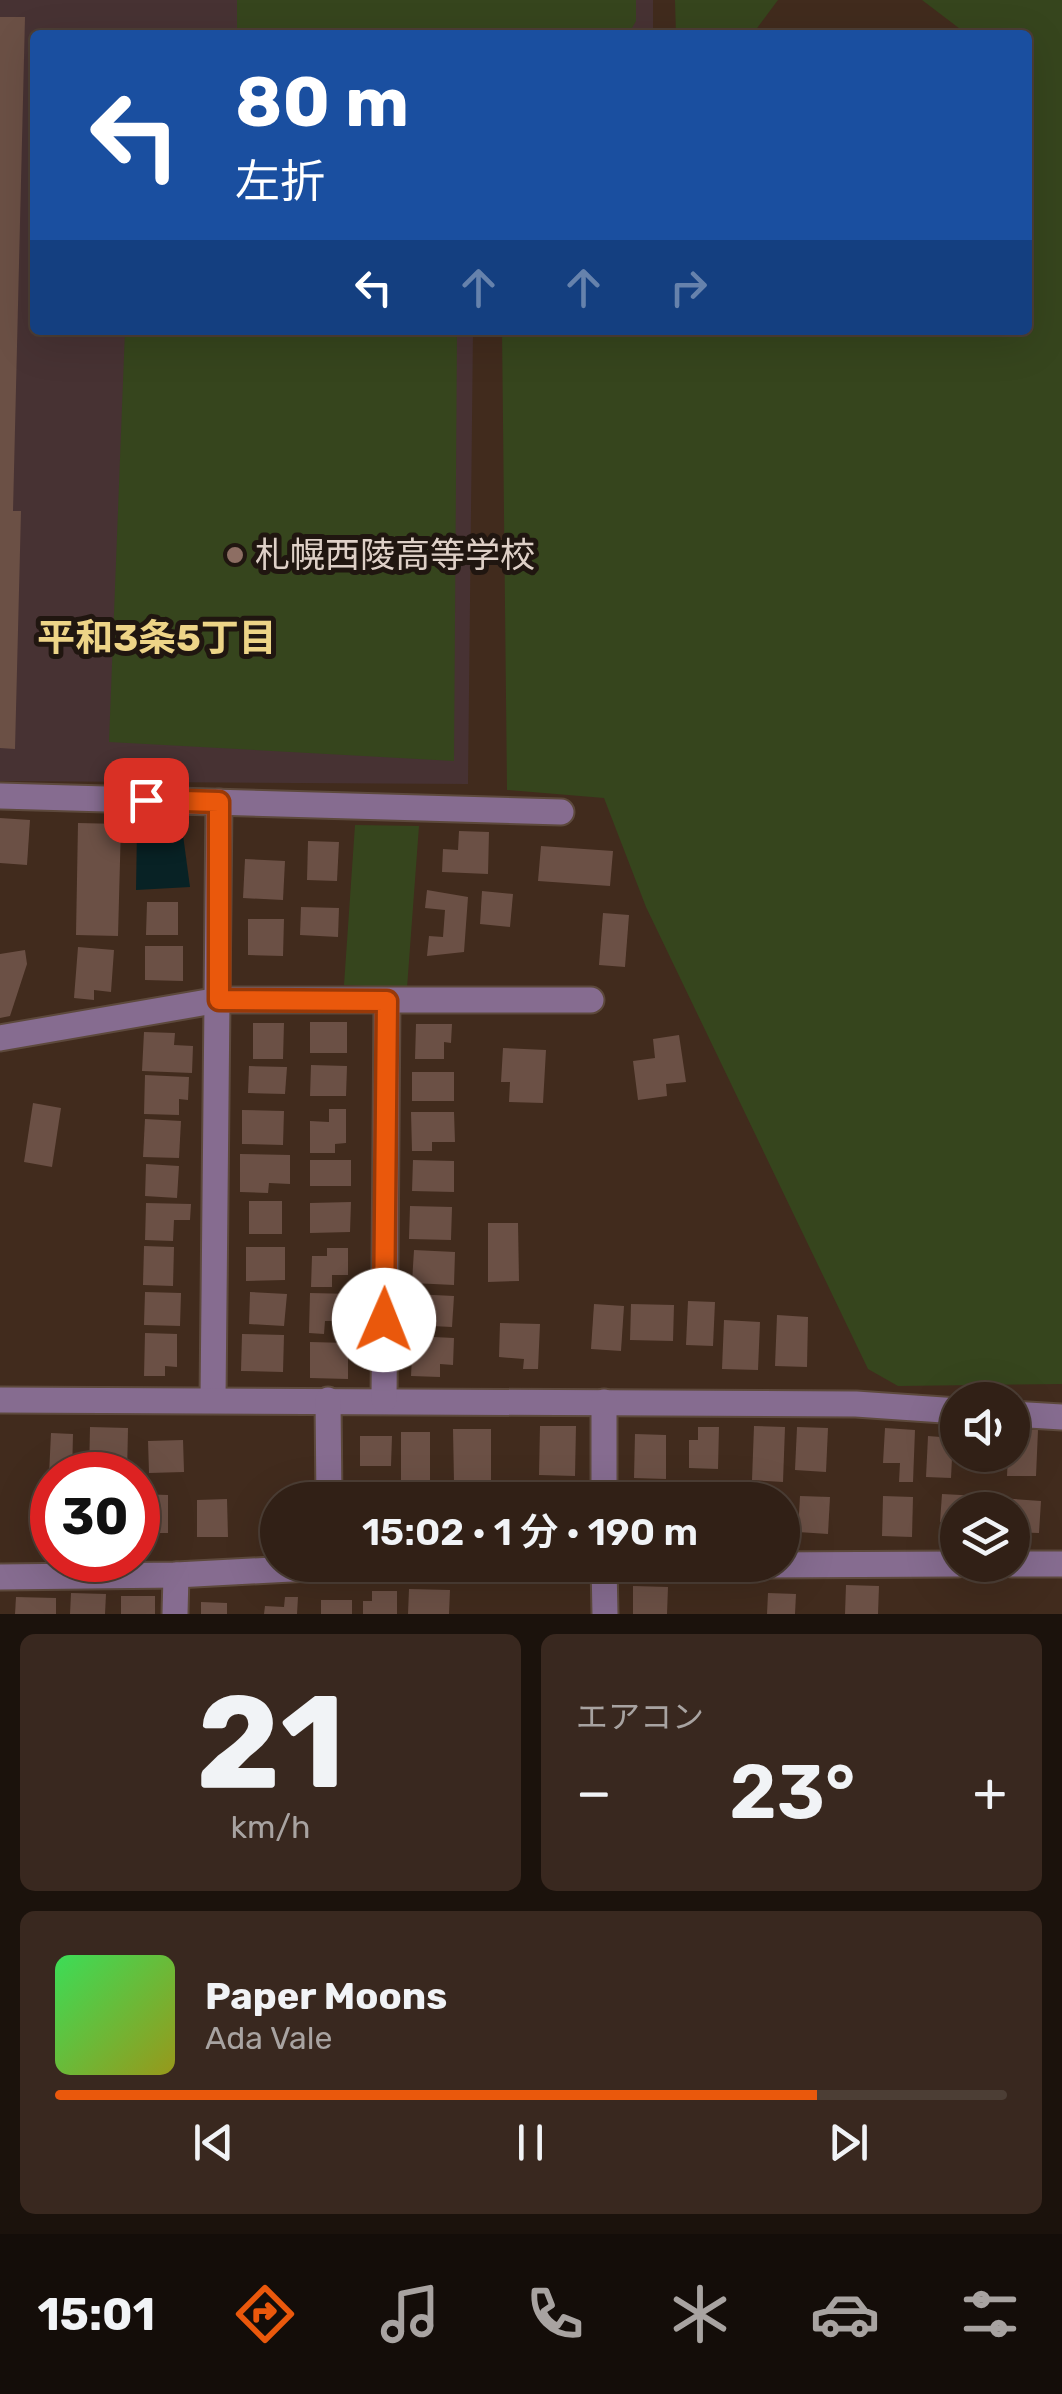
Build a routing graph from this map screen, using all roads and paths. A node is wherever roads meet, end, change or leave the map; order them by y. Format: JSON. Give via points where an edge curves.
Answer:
{"nodes":[{"id":1,"x":0,"y":796,"type":"edge"},
{"id":2,"x":219,"y":802,"type":"junction"},
{"id":3,"x":561,"y":812,"type":"dead end"},
{"id":4,"x":219,"y":1000,"type":"junction"},
{"id":5,"x":591,"y":1000,"type":"dead end"},
{"id":6,"x":387,"y":1001,"type":"junction"},
{"id":7,"x":0,"y":1038,"type":"edge"},
{"id":8,"x":212,"y":1399,"type":"junction"},
{"id":9,"x":0,"y":1400,"type":"edge"},
{"id":10,"x":328,"y":1400,"type":"junction"},
{"id":11,"x":384,"y":1400,"type":"junction"},
{"id":12,"x":604,"y":1402,"type":"junction"},
{"id":13,"x":940,"y":1410,"type":"edge"},
{"id":14,"x":1030,"y":1415,"type":"edge"},
{"id":15,"x":1062,"y":1418,"type":"edge"},
{"id":16,"x":329,"y":1482,"type":"edge"},
{"id":17,"x":604,"y":1482,"type":"edge"},
{"id":18,"x":940,"y":1564,"type":"edge"},
{"id":19,"x":1030,"y":1564,"type":"edge"},
{"id":20,"x":1062,"y":1564,"type":"edge"},
{"id":21,"x":800,"y":1565,"type":"edge"},
{"id":22,"x":260,"y":1570,"type":"edge"},
{"id":23,"x":176,"y":1575,"type":"junction"},
{"id":24,"x":0,"y":1576,"type":"edge"},
{"id":25,"x":604,"y":1582,"type":"edge"},
{"id":26,"x":175,"y":1614,"type":"edge"},
{"id":27,"x":605,"y":1614,"type":"edge"}],
"edges":[{"from":1,"to":2,"type":"street"},
{"from":2,"to":3,"type":"street"},
{"from":2,"to":4,"type":"street"},
{"from":4,"to":6,"type":"street"},
{"from":4,"to":7,"type":"street"},
{"from":4,"to":8,"type":"street"},
{"from":5,"to":6,"type":"street"},
{"from":6,"to":11,"type":"street"},
{"from":8,"to":9,"type":"street"},
{"from":8,"to":10,"type":"street"},
{"from":10,"to":11,"type":"street"},
{"from":10,"to":16,"type":"street"},
{"from":11,"to":12,"type":"street"},
{"from":12,"to":13,"type":"street"},
{"from":12,"to":17,"type":"street"},
{"from":14,"to":15,"type":"street"},
{"from":18,"to":21,"type":"street"},
{"from":19,"to":20,"type":"street"},
{"from":22,"to":23,"type":"street"},
{"from":23,"to":24,"type":"street"},
{"from":23,"to":26,"type":"street"},
{"from":25,"to":27,"type":"street"}]}
